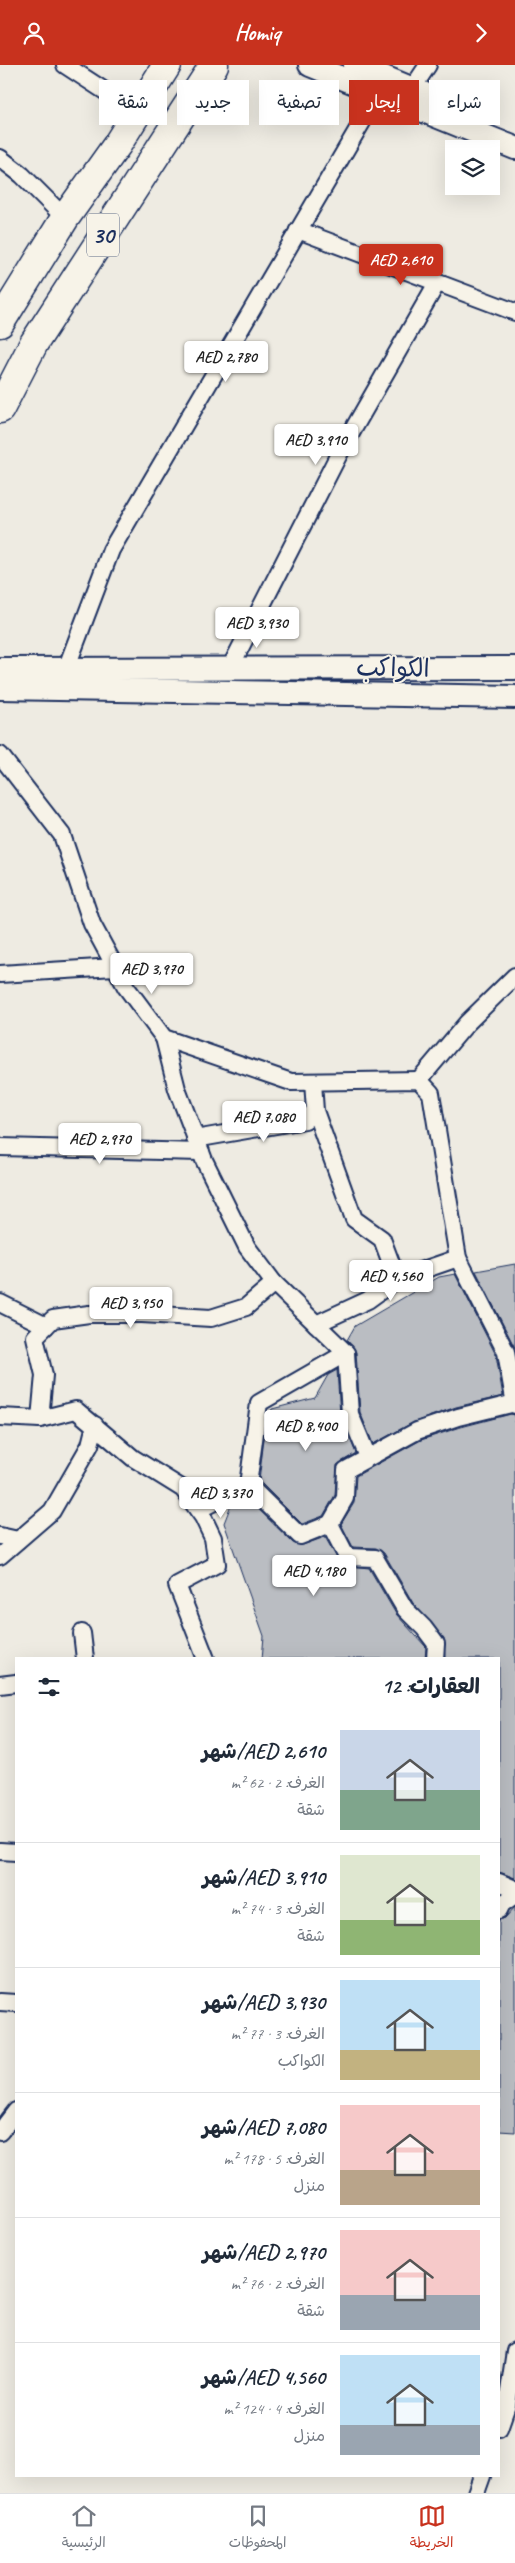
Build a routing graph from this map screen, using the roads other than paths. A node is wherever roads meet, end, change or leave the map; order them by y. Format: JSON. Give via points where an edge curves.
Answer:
{"nodes":[{"id":1,"x":65,"y":65,"type":"edge"},
{"id":2,"x":167,"y":65,"type":"edge"},
{"id":3,"x":214,"y":65,"type":"edge"},
{"id":4,"x":310,"y":65,"type":"edge"},
{"id":5,"x":356,"y":65,"type":"edge"},
{"id":6,"x":428,"y":65,"type":"edge"},
{"id":7,"x":157,"y":80,"type":"edge"},
{"id":8,"x":391,"y":80,"type":"edge"},
{"id":9,"x":418,"y":80,"type":"edge"},
{"id":10,"x":349,"y":81,"type":"edge"},
{"id":11,"x":99,"y":87,"type":"edge"},
{"id":12,"x":419,"y":92,"type":"edge"},
{"id":13,"x":419,"y":109,"type":"edge"},
{"id":14,"x":129,"y":125,"type":"edge"},
{"id":15,"x":361,"y":125,"type":"edge"},
{"id":16,"x":515,"y":132,"type":"edge"},
{"id":17,"x":515,"y":148,"type":"edge"},
{"id":18,"x":0,"y":158,"type":"edge"},
{"id":19,"x":65,"y":218,"type":"junction"},
{"id":20,"x":298,"y":230,"type":"junction"},
{"id":21,"x":437,"y":283,"type":"junction"},
{"id":22,"x":515,"y":312,"type":"edge"},
{"id":23,"x":0,"y":323,"type":"edge"},
{"id":24,"x":0,"y":409,"type":"edge"},
{"id":25,"x":515,"y":667,"type":"edge"},
{"id":26,"x":230,"y":668,"type":"junction"},
{"id":27,"x":0,"y":669,"type":"edge"},
{"id":28,"x":66,"y":669,"type":"junction"},
{"id":29,"x":0,"y":688,"type":"edge"},
{"id":30,"x":515,"y":697,"type":"edge"},
{"id":31,"x":0,"y":755,"type":"edge"},
{"id":32,"x":115,"y":967,"type":"junction"},
{"id":33,"x":0,"y":974,"type":"edge"},
{"id":34,"x":515,"y":976,"type":"edge"},
{"id":35,"x":164,"y":1038,"type":"junction"},
{"id":36,"x":419,"y":1080,"type":"junction"},
{"id":37,"x":313,"y":1082,"type":"junction"},
{"id":38,"x":315,"y":1111,"type":"junction"},
{"id":39,"x":198,"y":1145,"type":"junction"},
{"id":40,"x":0,"y":1147,"type":"edge"},
{"id":41,"x":458,"y":1258,"type":"junction"},
{"id":42,"x":397,"y":1279,"type":"junction"},
{"id":43,"x":274,"y":1283,"type":"junction"},
{"id":44,"x":0,"y":1303,"type":"edge"},
{"id":45,"x":316,"y":1324,"type":"junction"},
{"id":46,"x":46,"y":1326,"type":"junction"},
{"id":47,"x":346,"y":1353,"type":"junction"},
{"id":48,"x":515,"y":1404,"type":"edge"},
{"id":49,"x":0,"y":1417,"type":"edge"},
{"id":50,"x":40,"y":1419,"type":"junction"},
{"id":51,"x":94,"y":1425,"type":"junction"},
{"id":52,"x":368,"y":1457,"type":"junction"},
{"id":53,"x":248,"y":1485,"type":"junction"},
{"id":54,"x":198,"y":1510,"type":"junction"},
{"id":55,"x":330,"y":1524,"type":"junction"},
{"id":56,"x":0,"y":1536,"type":"edge"},
{"id":57,"x":18,"y":1540,"type":"junction"},
{"id":58,"x":0,"y":1556,"type":"edge"},
{"id":59,"x":82,"y":1633,"type":"dead end"},
{"id":60,"x":85,"y":1657,"type":"edge"},
{"id":61,"x":205,"y":1657,"type":"edge"},
{"id":62,"x":436,"y":1657,"type":"edge"},
{"id":63,"x":15,"y":1683,"type":"edge"},
{"id":64,"x":0,"y":1685,"type":"edge"},
{"id":65,"x":0,"y":1851,"type":"edge"},
{"id":66,"x":15,"y":1852,"type":"edge"},
{"id":67,"x":500,"y":1882,"type":"edge"},
{"id":68,"x":515,"y":1889,"type":"edge"},
{"id":69,"x":515,"y":1895,"type":"edge"},
{"id":70,"x":500,"y":1908,"type":"edge"},
{"id":71,"x":0,"y":2002,"type":"edge"},
{"id":72,"x":15,"y":2003,"type":"edge"},
{"id":73,"x":15,"y":2112,"type":"edge"},
{"id":74,"x":0,"y":2133,"type":"edge"},
{"id":75,"x":515,"y":2351,"type":"edge"},
{"id":76,"x":500,"y":2425,"type":"edge"},
{"id":77,"x":482,"y":2477,"type":"edge"},
{"id":78,"x":476,"y":2493,"type":"edge"}],
"edges":[{"from":1,"to":11,"type":"street"},
{"from":2,"to":7,"type":"highway","number":"30"},
{"from":3,"to":24,"type":"highway","number":"30","via":[[34,343]]},
{"from":4,"to":10,"type":"street"},
{"from":5,"to":8,"type":"street"},
{"from":6,"to":9,"type":"street"},
{"from":12,"to":16,"type":"street"},
{"from":13,"to":17,"type":"street"},
{"from":14,"to":19,"type":"highway","number":"30"},
{"from":15,"to":20,"type":"street"},
{"from":18,"to":19,"type":"street"},
{"from":19,"to":23,"type":"highway","number":"30"},
{"from":20,"to":21,"type":"street"},
{"from":20,"to":28,"type":"street","via":[[111,550]]},
{"from":21,"to":22,"type":"street"},
{"from":21,"to":26,"type":"street","via":[[339,454]]},
{"from":25,"to":26,"type":"street","name":"الكواكب"},
{"from":26,"to":28,"type":"street","name":"الكواكب"},
{"from":27,"to":28,"type":"street","name":"الكواكب"},
{"from":29,"to":30,"type":"street","name":"الكواكب"},
{"from":31,"to":32,"type":"street","via":[[62,835],[92,924]]},
{"from":32,"to":33,"type":"street"},
{"from":32,"to":35,"type":"street"},
{"from":34,"to":36,"type":"street","via":[[467,1023]]},
{"from":35,"to":37,"type":"street","via":[[291,1082]]},
{"from":35,"to":39,"type":"street","via":[[177,1089]]},
{"from":36,"to":37,"type":"street"},
{"from":36,"to":41,"type":"street","via":[[431,1093]]},
{"from":37,"to":38,"type":"street"},
{"from":38,"to":39,"type":"street","via":[[305,1120]]},
{"from":38,"to":42,"type":"street","via":[[354,1219],[382,1239]]},
{"from":39,"to":40,"type":"street"},
{"from":39,"to":43,"type":"street","via":[[247,1247]]},
{"from":41,"to":42,"type":"street"},
{"from":41,"to":48,"type":"street","via":[[506,1352]]},
{"from":42,"to":45,"type":"street","via":[[368,1300]]},
{"from":43,"to":45,"type":"street"},
{"from":43,"to":46,"type":"street","via":[[246,1307],[211,1318],[89,1315],[53,1319]]},
{"from":44,"to":46,"type":"street"},
{"from":45,"to":47,"type":"street"},
{"from":46,"to":50,"type":"street","via":[[35,1337],[44,1375]]},
{"from":47,"to":52,"type":"street","via":[[350,1414]]},
{"from":47,"to":53,"type":"street","via":[[259,1403]]},
{"from":48,"to":52,"type":"street","via":[[458,1417],[417,1431]]},
{"from":49,"to":50,"type":"street"},
{"from":50,"to":51,"type":"street","via":[[76,1411]]},
{"from":51,"to":54,"type":"street","via":[[133,1458],[183,1489]]},
{"from":51,"to":57,"type":"street","via":[[90,1445],[52,1511]]},
{"from":52,"to":55,"type":"street","via":[[346,1470],[345,1498]]},
{"from":53,"to":54,"type":"street"},
{"from":53,"to":55,"type":"street","via":[[300,1536]]},
{"from":54,"to":61,"type":"street","via":[[213,1538],[217,1564],[177,1585]]},
{"from":55,"to":62,"type":"street","via":[[347,1557],[375,1558],[405,1609],[436,1645]]},
{"from":56,"to":57,"type":"street"},
{"from":57,"to":58,"type":"street"},
{"from":59,"to":60,"type":"street"},
{"from":63,"to":64,"type":"street"},
{"from":65,"to":66,"type":"street"},
{"from":67,"to":68,"type":"street"},
{"from":69,"to":70,"type":"street"},
{"from":71,"to":72,"type":"street"},
{"from":73,"to":74,"type":"street"},
{"from":75,"to":76,"type":"street","via":[[507,2405]]},
{"from":77,"to":78,"type":"street"}]}
